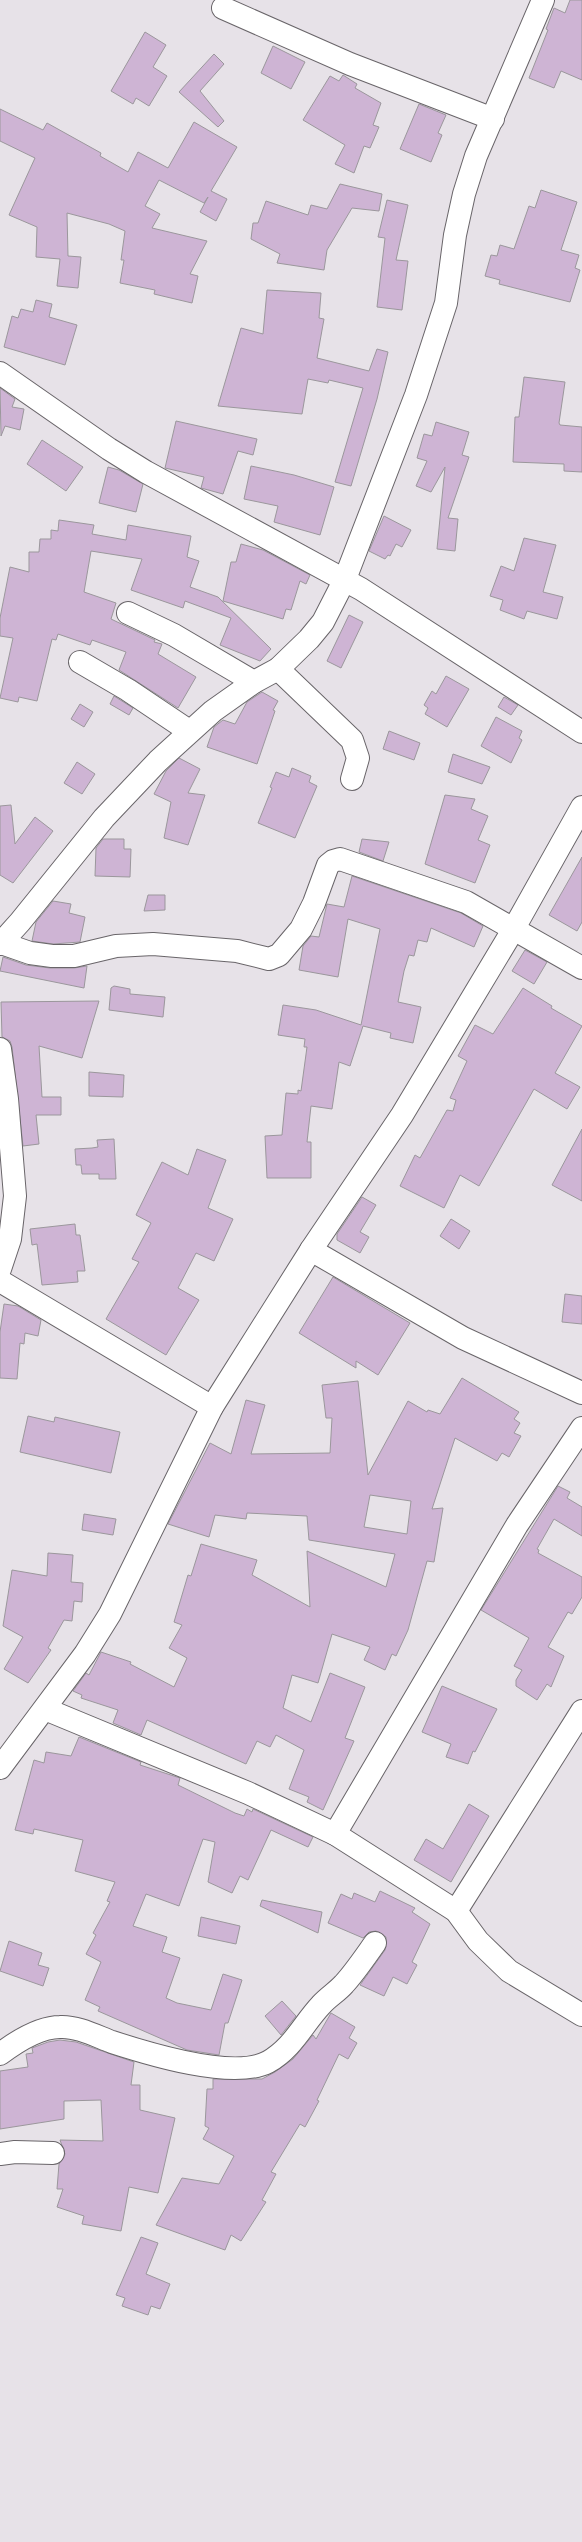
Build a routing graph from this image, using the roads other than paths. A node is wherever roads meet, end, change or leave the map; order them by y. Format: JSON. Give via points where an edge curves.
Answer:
{"nodes":[{"id":1,"x":543,"y":0,"type":"edge"},
{"id":2,"x":224,"y":8,"type":"dead end"},
{"id":3,"x":493,"y":119,"type":"junction"},
{"id":4,"x":0,"y":373,"type":"edge"},
{"id":5,"x":345,"y":579,"type":"junction"},
{"id":6,"x":128,"y":613,"type":"dead end"},
{"id":7,"x":80,"y":662,"type":"dead end"},
{"id":8,"x":278,"y":669,"type":"junction"},
{"id":9,"x":254,"y":682,"type":"junction"},
{"id":10,"x":189,"y":732,"type":"junction"},
{"id":11,"x":582,"y":732,"type":"edge"},
{"id":12,"x":352,"y":779,"type":"dead end"},
{"id":13,"x":582,"y":807,"type":"edge"},
{"id":14,"x":513,"y":930,"type":"junction"},
{"id":15,"x":0,"y":943,"type":"edge"},
{"id":16,"x":582,"y":968,"type":"edge"},
{"id":17,"x":0,"y":1049,"type":"edge"},
{"id":18,"x":311,"y":1250,"type":"junction"},
{"id":19,"x":0,"y":1269,"type":"edge"},
{"id":20,"x":0,"y":1281,"type":"edge"},
{"id":21,"x":582,"y":1393,"type":"edge"},
{"id":22,"x":212,"y":1407,"type":"junction"},
{"id":23,"x":582,"y":1428,"type":"edge"},
{"id":24,"x":45,"y":1709,"type":"junction"},
{"id":25,"x":582,"y":1710,"type":"edge"},
{"id":26,"x":0,"y":1768,"type":"edge"},
{"id":27,"x":335,"y":1834,"type":"junction"},
{"id":28,"x":456,"y":1911,"type":"junction"},
{"id":29,"x":375,"y":1944,"type":"dead end"},
{"id":30,"x":582,"y":2015,"type":"edge"},
{"id":31,"x":0,"y":2054,"type":"edge"},
{"id":32,"x":53,"y":2153,"type":"dead end"},
{"id":33,"x":0,"y":2154,"type":"edge"}],
"edges":[{"from":1,"to":3,"type":"street"},
{"from":2,"to":3,"type":"street","via":[[350,64]]},
{"from":3,"to":5,"type":"street","via":[[476,156],[464,194],[446,304],[431,353]]},
{"from":4,"to":5,"type":"street","via":[[146,472]]},
{"from":5,"to":8,"type":"street","via":[[323,622]]},
{"from":5,"to":11,"type":"street"},
{"from":6,"to":9,"type":"street","via":[[200,649]]},
{"from":7,"to":10,"type":"street","via":[[128,690]]},
{"from":8,"to":9,"type":"street"},
{"from":8,"to":12,"type":"street","via":[[352,740],[358,758]]},
{"from":9,"to":10,"type":"street"},
{"from":10,"to":15,"type":"street","via":[[104,818]]},
{"from":13,"to":14,"type":"street"},
{"from":14,"to":15,"type":"street","via":[[466,902],[340,860],[333,861],[328,866],[301,928],[279,955],[269,959],[237,950],[165,944],[132,944],[74,956],[52,956],[30,953]]},
{"from":14,"to":16,"type":"street"},
{"from":14,"to":18,"type":"street","via":[[402,1115]]},
{"from":17,"to":19,"type":"street","via":[[15,1196],[10,1239]]},
{"from":18,"to":21,"type":"street","via":[[463,1338]]},
{"from":18,"to":22,"type":"street"},
{"from":20,"to":22,"type":"street"},
{"from":22,"to":24,"type":"street","via":[[110,1614]]},
{"from":23,"to":27,"type":"street","via":[[506,1544]]},
{"from":24,"to":26,"type":"street"},
{"from":24,"to":27,"type":"street","via":[[234,1787]]},
{"from":25,"to":28,"type":"street"},
{"from":27,"to":28,"type":"street"},
{"from":28,"to":30,"type":"street","via":[[478,1941],[509,1971]]},
{"from":29,"to":31,"type":"street","via":[[343,1985],[316,2011],[294,2042],[283,2052],[253,2068],[221,2068],[155,2055],[60,2026],[41,2031]]},
{"from":32,"to":33,"type":"street"}]}
